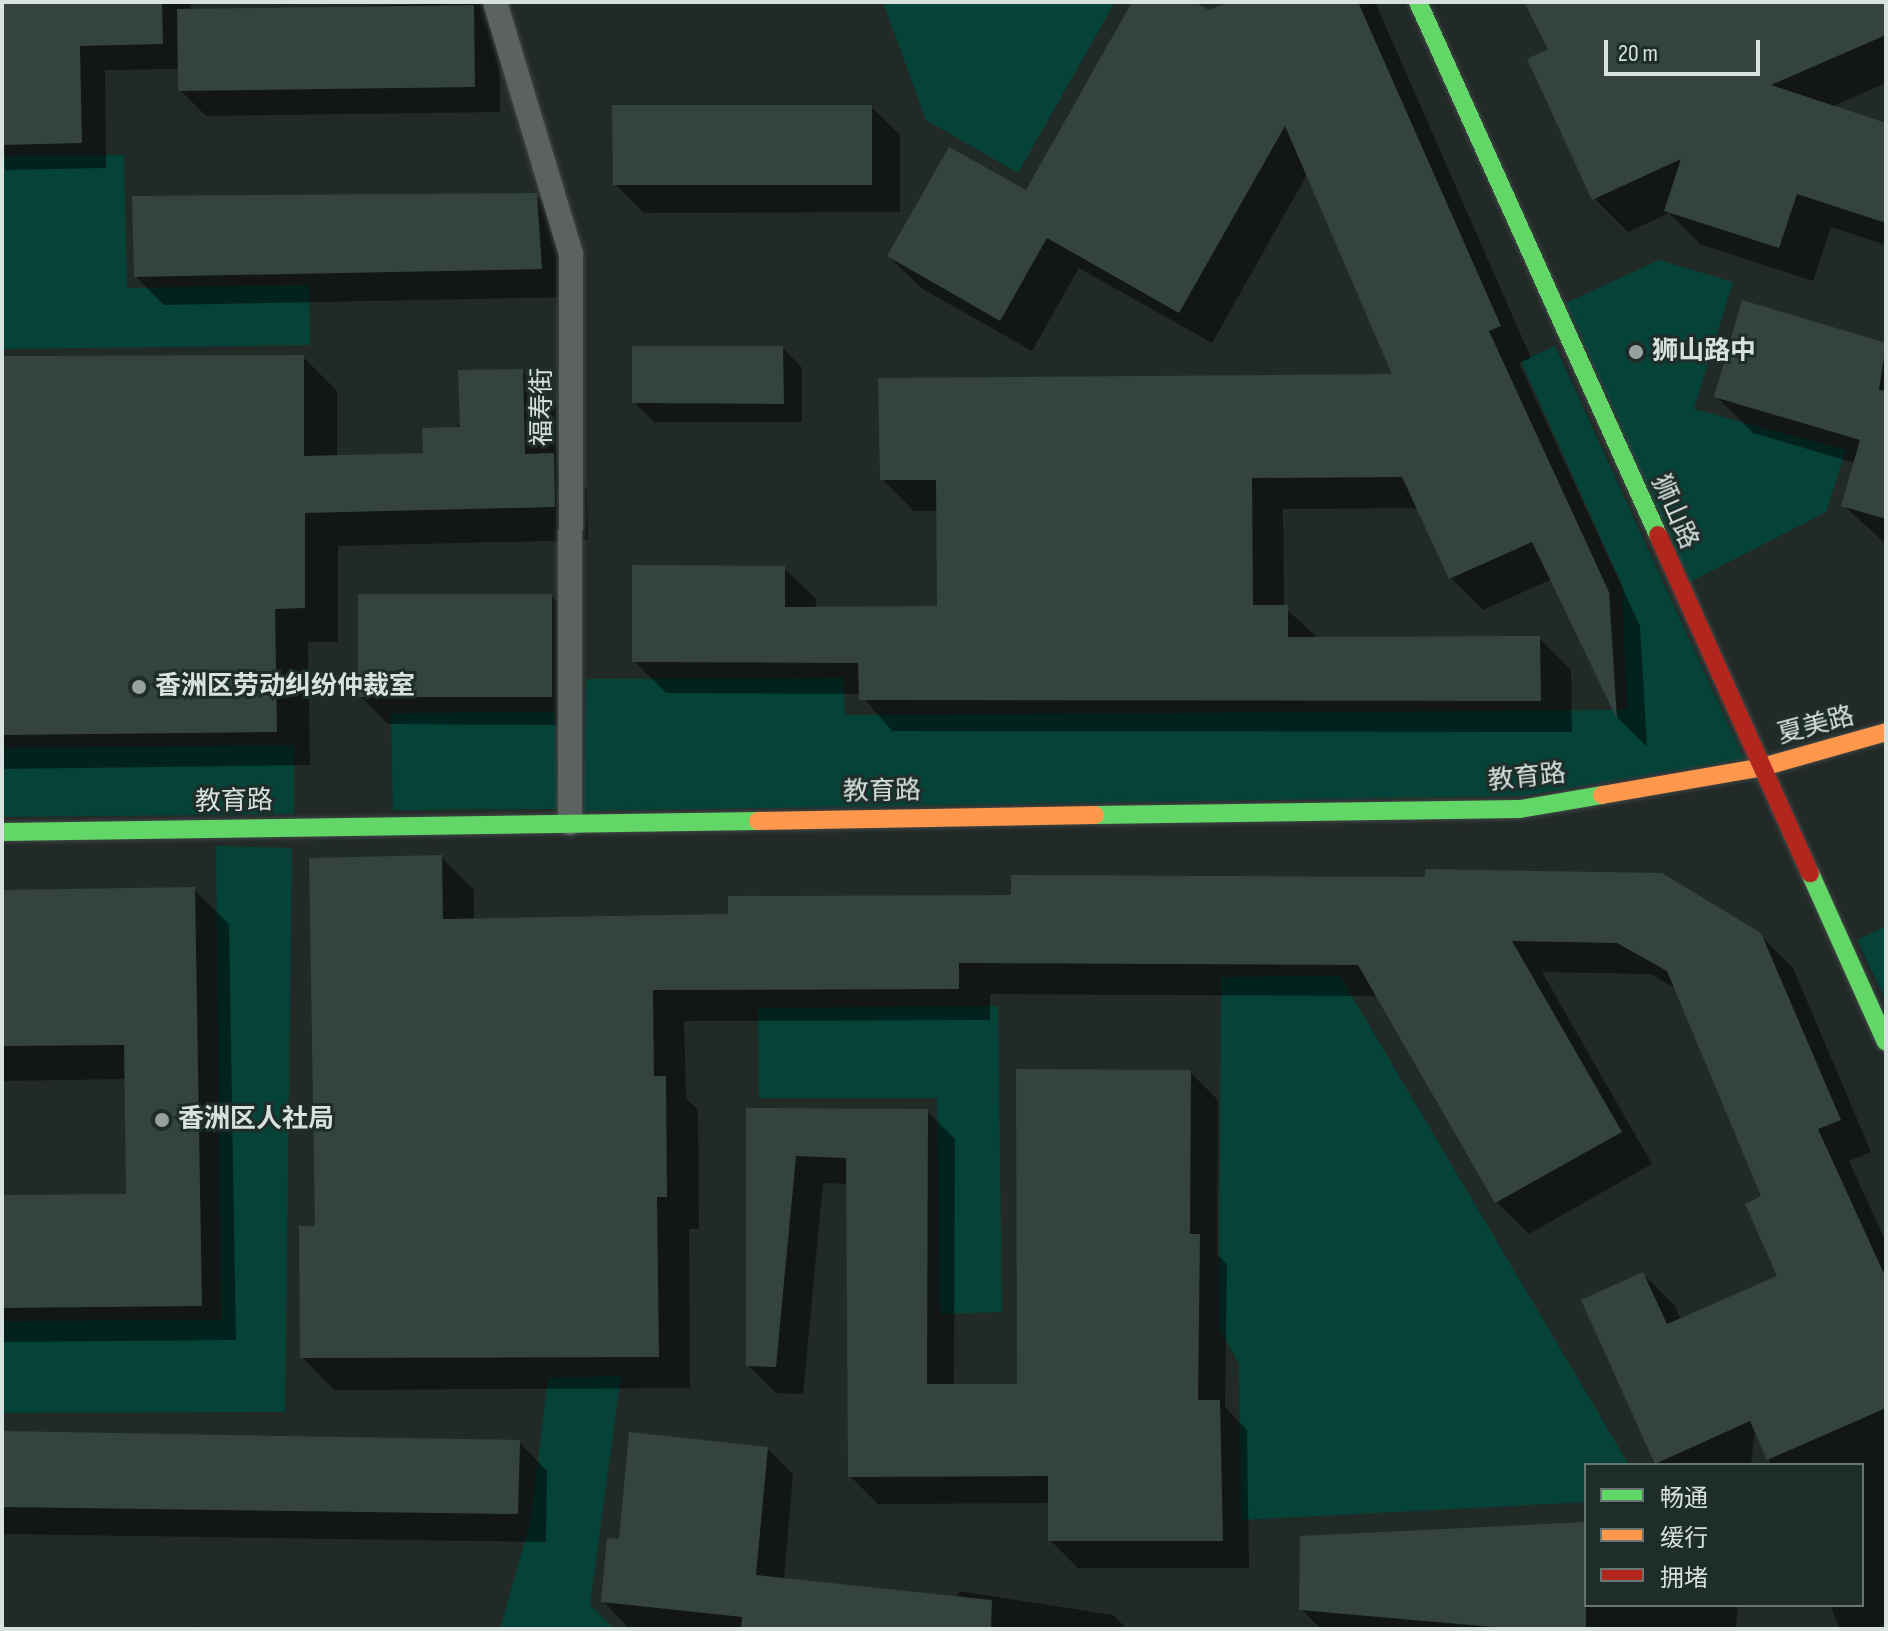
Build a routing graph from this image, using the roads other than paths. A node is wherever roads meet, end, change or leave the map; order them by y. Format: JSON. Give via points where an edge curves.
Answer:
{"nodes":[{"id":1,"x":495,"y":2,"type":"edge"},
{"id":2,"x":1418,"y":2,"type":"edge"},
{"id":3,"x":1886,"y":732,"type":"edge"},
{"id":4,"x":1759,"y":768,"type":"junction"},
{"id":5,"x":570,"y":823,"type":"junction"},
{"id":6,"x":2,"y":832,"type":"edge"},
{"id":7,"x":1886,"y":1042,"type":"edge"}],
"edges":[{"from":1,"to":5,"type":"lane","name":"福寿街","via":[[571,254]]},
{"from":2,"to":4,"type":"street","name":"狮山路"},
{"from":3,"to":4,"type":"street","name":"夏美路"},
{"from":4,"to":5,"type":"street","name":"教育路","via":[[1520,809]]},
{"from":4,"to":7,"type":"street","name":"狮山路"},
{"from":5,"to":6,"type":"street","name":"教育路"}]}
